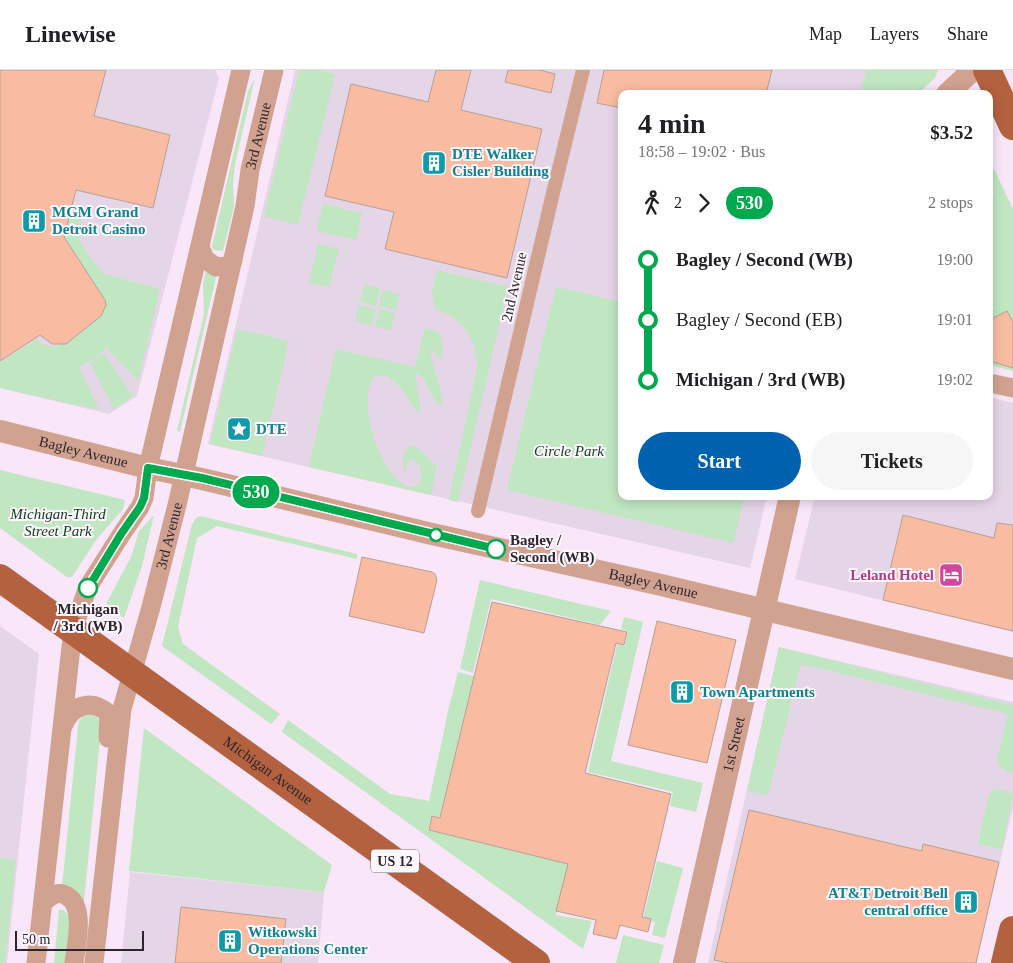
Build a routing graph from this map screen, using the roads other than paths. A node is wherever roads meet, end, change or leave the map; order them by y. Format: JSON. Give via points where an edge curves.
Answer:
{"nodes":[{"id":1,"x":241,"y":70,"type":"edge"},
{"id":2,"x":274,"y":70,"type":"edge"},
{"id":3,"x":583,"y":70,"type":"edge"},
{"id":4,"x":973,"y":70,"type":"edge"},
{"id":5,"x":986,"y":70,"type":"edge"},
{"id":6,"x":951,"y":90,"type":"edge"},
{"id":7,"x":1013,"y":126,"type":"edge"},
{"id":8,"x":200,"y":247,"type":"junction"},
{"id":9,"x":233,"y":261,"type":"junction"},
{"id":10,"x":993,"y":384,"type":"edge"},
{"id":11,"x":1013,"y":388,"type":"edge"},
{"id":12,"x":0,"y":431,"type":"edge"},
{"id":13,"x":148,"y":468,"type":"junction"},
{"id":14,"x":183,"y":476,"type":"junction"},
{"id":15,"x":789,"y":500,"type":"edge"},
{"id":16,"x":478,"y":511,"type":"dead end"},
{"id":17,"x":0,"y":578,"type":"edge"},
{"id":18,"x":765,"y":610,"type":"junction"},
{"id":19,"x":73,"y":629,"type":"junction"},
{"id":20,"x":1013,"y":669,"type":"edge"},
{"id":21,"x":133,"y":673,"type":"junction"},
{"id":22,"x":62,"y":731,"type":"junction"},
{"id":23,"x":110,"y":812,"type":"junction"},
{"id":24,"x":43,"y":903,"type":"junction"},
{"id":25,"x":1013,"y":930,"type":"edge"},
{"id":26,"x":36,"y":963,"type":"edge"},
{"id":27,"x":74,"y":963,"type":"edge"},
{"id":28,"x":94,"y":963,"type":"edge"},
{"id":29,"x":536,"y":963,"type":"edge"},
{"id":30,"x":684,"y":963,"type":"edge"},
{"id":31,"x":1005,"y":963,"type":"edge"}],
"edges":[{"from":1,"to":8,"type":"street","name":"3rd Avenue"},
{"from":2,"to":9,"type":"street","name":"3rd Avenue"},
{"from":3,"to":16,"type":"street","name":"2nd Avenue"},
{"from":4,"to":6,"type":"street"},
{"from":5,"to":7,"type":"main road"},
{"from":8,"to":9,"type":"street","via":[[205,259],[216,267],[227,266]]},
{"from":8,"to":13,"type":"street","name":"3rd Avenue"},
{"from":9,"to":14,"type":"street","name":"3rd Avenue"},
{"from":10,"to":11,"type":"street"},
{"from":12,"to":13,"type":"street","name":"Bagley Avenue"},
{"from":13,"to":14,"type":"street","name":"Bagley Avenue"},
{"from":13,"to":19,"type":"street","name":"3rd Avenue","via":[[144,498],[88,588]]},
{"from":14,"to":18,"type":"street","name":"Bagley Avenue"},
{"from":14,"to":21,"type":"street","name":"3rd Avenue"},
{"from":15,"to":18,"type":"street","name":"1st Street"},
{"from":17,"to":19,"type":"main road","name":"Michigan Avenue","number":"US 12"},
{"from":18,"to":20,"type":"street","name":"Bagley Avenue"},
{"from":18,"to":30,"type":"street","name":"1st Street"},
{"from":19,"to":21,"type":"main road","name":"Michigan Avenue","number":"US 12"},
{"from":19,"to":22,"type":"street","name":"3rd Avenue"},
{"from":21,"to":23,"type":"street","name":"3rd Avenue","via":[[122,709]]},
{"from":21,"to":29,"type":"main road","name":"Michigan Avenue","number":"US 12"},
{"from":22,"to":23,"type":"street","name":"3rd Avenue","via":[[67,718],[78,707],[92,705],[109,714],[100,803]]},
{"from":22,"to":24,"type":"street","name":"3rd Avenue"},
{"from":23,"to":28,"type":"street","name":"3rd Avenue"},
{"from":24,"to":26,"type":"street","name":"3rd Avenue"},
{"from":24,"to":27,"type":"street","via":[[59,893],[73,900],[78,921]]},
{"from":25,"to":31,"type":"main road"}]}
